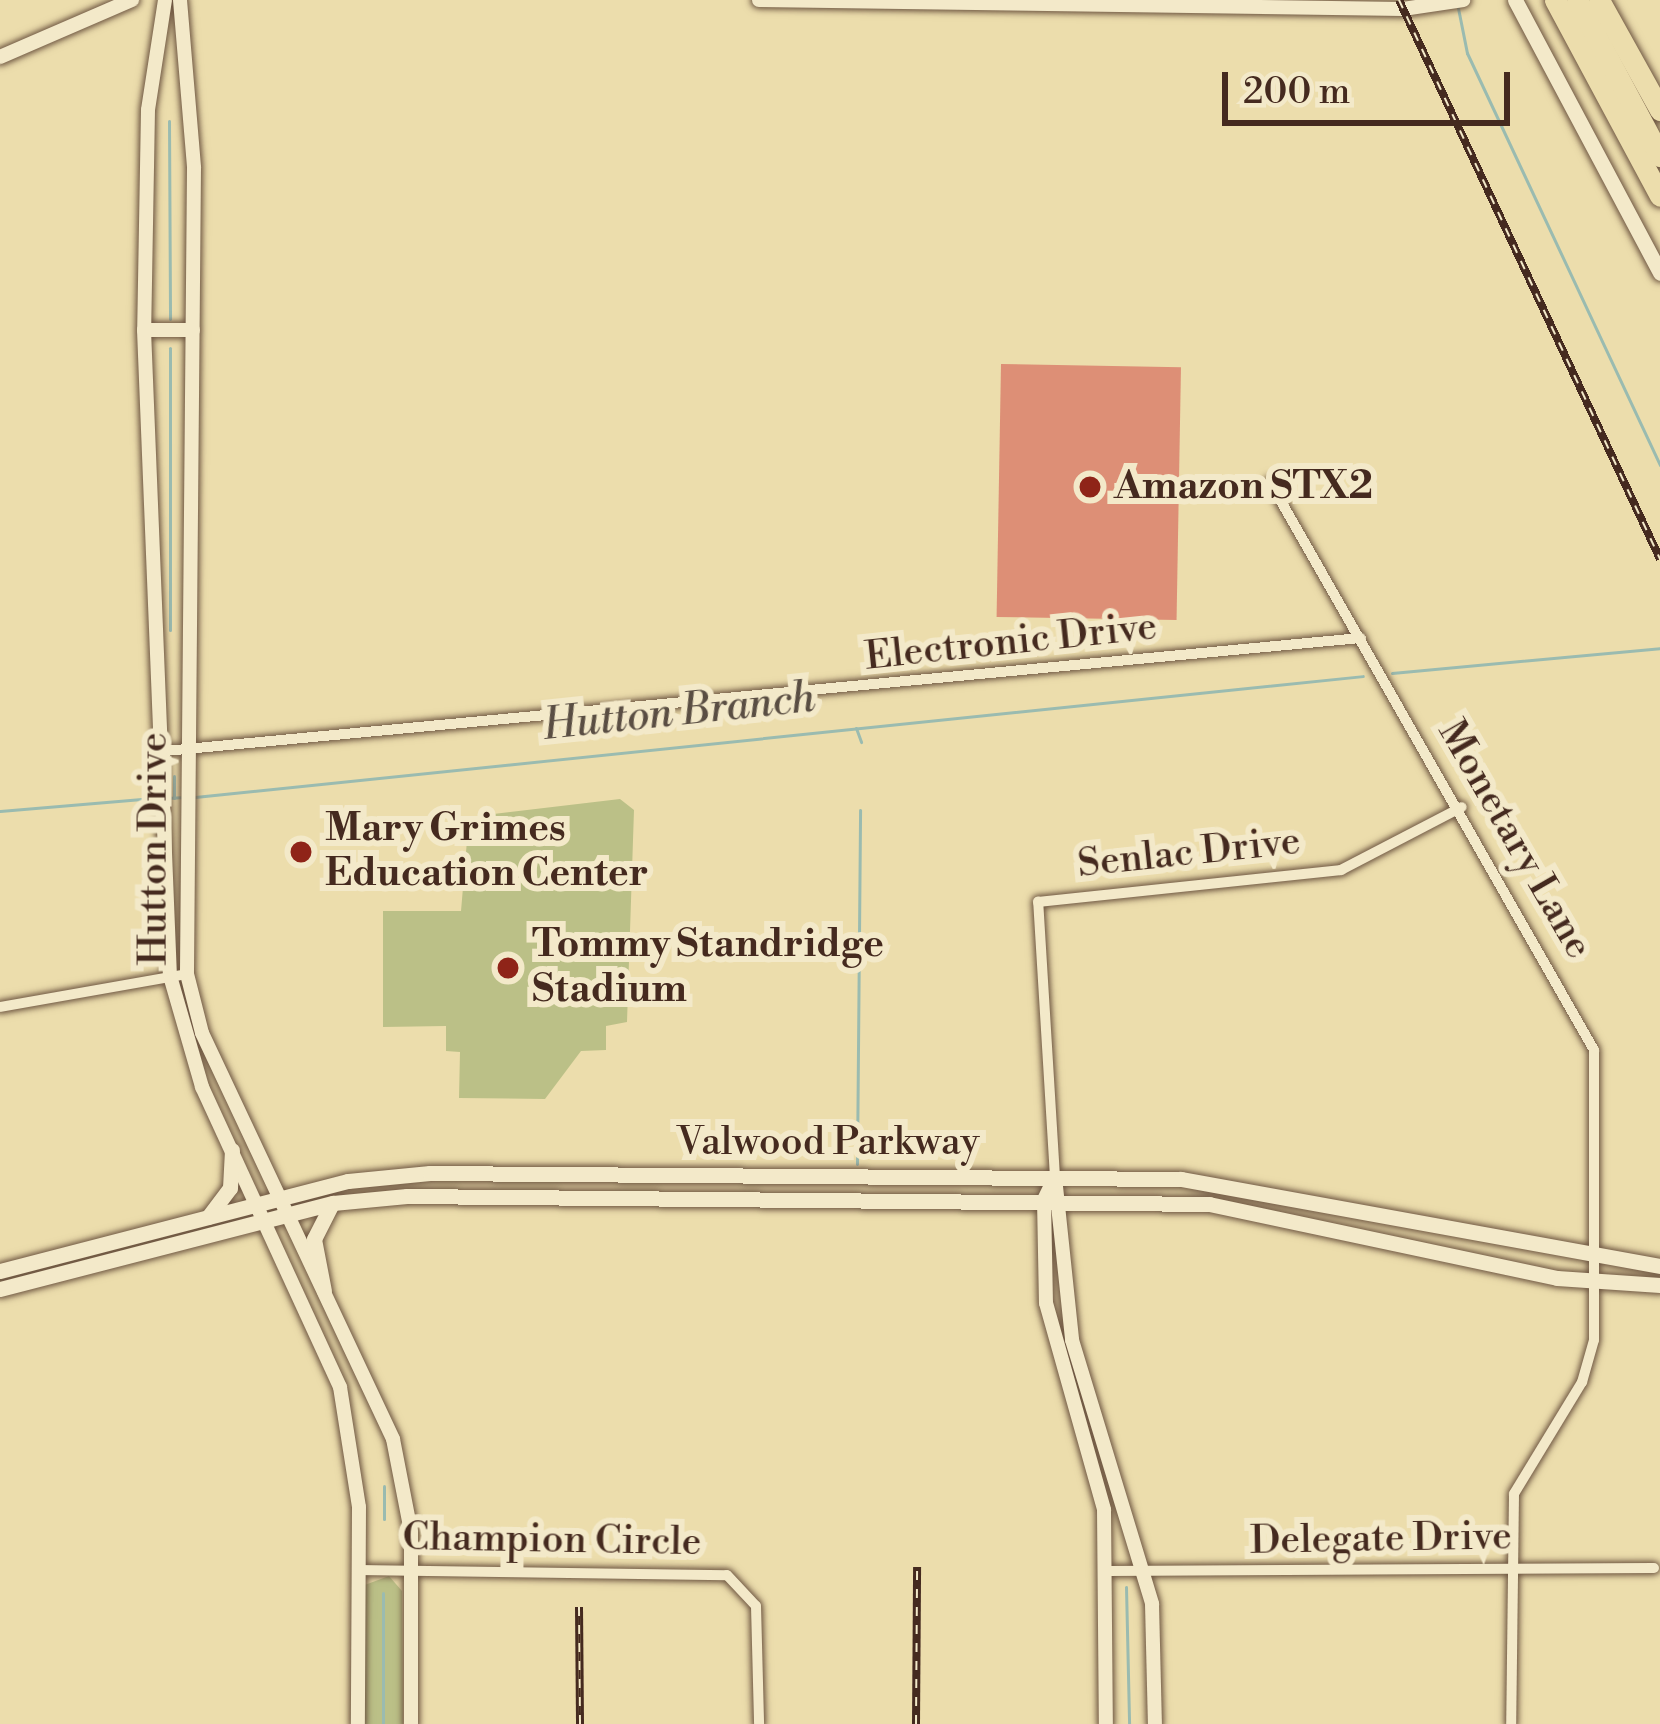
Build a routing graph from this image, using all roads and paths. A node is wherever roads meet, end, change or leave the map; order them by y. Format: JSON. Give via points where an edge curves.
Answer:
{"nodes":[{"id":1,"x":131,"y":0,"type":"edge"},
{"id":2,"x":165,"y":0,"type":"edge"},
{"id":3,"x":180,"y":0,"type":"edge"},
{"id":4,"x":759,"y":0,"type":"edge"},
{"id":5,"x":1462,"y":0,"type":"edge"},
{"id":6,"x":1515,"y":0,"type":"edge"},
{"id":7,"x":1556,"y":0,"type":"edge"},
{"id":8,"x":1576,"y":0,"type":"edge"},
{"id":9,"x":1599,"y":0,"type":"edge"},
{"id":10,"x":858,"y":1,"type":"edge"},
{"id":11,"x":0,"y":57,"type":"edge"},
{"id":12,"x":1660,"y":110,"type":"edge"},
{"id":13,"x":1660,"y":156,"type":"edge"},
{"id":14,"x":1660,"y":196,"type":"edge"},
{"id":15,"x":1660,"y":273,"type":"edge"},
{"id":16,"x":144,"y":330,"type":"junction"},
{"id":17,"x":193,"y":330,"type":"junction"},
{"id":18,"x":1270,"y":482,"type":"dead end"},
{"id":19,"x":1361,"y":638,"type":"junction"},
{"id":20,"x":182,"y":750,"type":"junction"},
{"id":21,"x":165,"y":751,"type":"junction"},
{"id":22,"x":174,"y":768,"type":"junction"},
{"id":23,"x":1462,"y":808,"type":"junction"},
{"id":24,"x":175,"y":829,"type":"junction"},
{"id":25,"x":187,"y":974,"type":"junction"},
{"id":26,"x":170,"y":976,"type":"junction"},
{"id":27,"x":0,"y":1007,"type":"edge"},
{"id":28,"x":232,"y":1150,"type":"junction"},
{"id":29,"x":569,"y":1174,"type":"junction"},
{"id":30,"x":840,"y":1175,"type":"junction"},
{"id":31,"x":1054,"y":1177,"type":"junction"},
{"id":32,"x":1212,"y":1182,"type":"junction"},
{"id":33,"x":570,"y":1196,"type":"junction"},
{"id":34,"x":281,"y":1197,"type":"junction"},
{"id":35,"x":840,"y":1198,"type":"junction"},
{"id":36,"x":1044,"y":1200,"type":"junction"},
{"id":37,"x":1063,"y":1200,"type":"junction"},
{"id":38,"x":333,"y":1203,"type":"junction"},
{"id":39,"x":1210,"y":1204,"type":"junction"},
{"id":40,"x":262,"y":1212,"type":"junction"},
{"id":41,"x":289,"y":1214,"type":"junction"},
{"id":42,"x":205,"y":1220,"type":"junction"},
{"id":43,"x":1402,"y":1220,"type":"junction"},
{"id":44,"x":1397,"y":1242,"type":"junction"},
{"id":45,"x":1593,"y":1261,"type":"junction"},
{"id":46,"x":1660,"y":1266,"type":"edge"},
{"id":47,"x":0,"y":1271,"type":"edge"},
{"id":48,"x":1593,"y":1283,"type":"junction"},
{"id":49,"x":1660,"y":1285,"type":"edge"},
{"id":50,"x":0,"y":1289,"type":"edge"},
{"id":51,"x":324,"y":1291,"type":"junction"},
{"id":52,"x":1079,"y":1367,"type":"junction"},
{"id":53,"x":1063,"y":1373,"type":"junction"},
{"id":54,"x":1510,"y":1568,"type":"junction"},
{"id":55,"x":1654,"y":1568,"type":"dead end"},
{"id":56,"x":411,"y":1569,"type":"junction"},
{"id":57,"x":358,"y":1570,"type":"junction"},
{"id":58,"x":1108,"y":1571,"type":"junction"},
{"id":59,"x":1144,"y":1572,"type":"junction"},
{"id":60,"x":358,"y":1724,"type":"edge"},
{"id":61,"x":411,"y":1724,"type":"edge"},
{"id":62,"x":759,"y":1724,"type":"edge"},
{"id":63,"x":1106,"y":1724,"type":"edge"},
{"id":64,"x":1155,"y":1724,"type":"edge"},
{"id":65,"x":1510,"y":1724,"type":"edge"}],
"edges":[{"from":1,"to":11,"type":"street"},
{"from":2,"to":16,"type":"street","name":"Hutton Drive","via":[[148,110]]},
{"from":3,"to":17,"type":"street","name":"Hutton Drive"},
{"from":4,"to":10,"type":"street"},
{"from":5,"to":10,"type":"street"},
{"from":6,"to":15,"type":"main road"},
{"from":7,"to":14,"type":"highway"},
{"from":8,"to":13,"type":"highway"},
{"from":9,"to":12,"type":"highway"},
{"from":16,"to":17,"type":"street"},
{"from":16,"to":21,"type":"street","name":"Hutton Drive","via":[[146,599]]},
{"from":17,"to":20,"type":"street","name":"Hutton Drive","via":[[195,643]]},
{"from":18,"to":19,"type":"street","name":"Monetary Lane"},
{"from":19,"to":20,"type":"street","name":"Electronic Drive"},
{"from":19,"to":23,"type":"street","name":"Monetary Lane"},
{"from":20,"to":21,"type":"street","name":"Electronic Drive"},
{"from":20,"to":22,"type":"street","name":"Hutton Drive"},
{"from":21,"to":22,"type":"street","name":"Hutton Drive"},
{"from":22,"to":24,"type":"street","name":"Hutton Drive"},
{"from":23,"to":31,"type":"street","name":"Senlac Drive","via":[[1340,870],[1038,902]]},
{"from":23,"to":45,"type":"street","name":"Monetary Lane","via":[[1594,1050]]},
{"from":24,"to":25,"type":"street","name":"Hutton Drive"},
{"from":24,"to":26,"type":"street","name":"Hutton Drive"},
{"from":25,"to":26,"type":"street"},
{"from":25,"to":34,"type":"street","name":"Hutton Drive","via":[[202,1033]]},
{"from":26,"to":27,"type":"street"},
{"from":26,"to":28,"type":"street","name":"Hutton Drive"},
{"from":28,"to":40,"type":"street","name":"Hutton Drive"},
{"from":28,"to":42,"type":"main road","via":[[230,1188]]},
{"from":29,"to":30,"type":"main road","name":"Valwood Parkway"},
{"from":29,"to":33,"type":"main road"},
{"from":29,"to":34,"type":"main road","name":"Valwood Parkway","via":[[394,1175]]},
{"from":30,"to":31,"type":"main road","name":"Valwood Parkway"},
{"from":30,"to":35,"type":"main road"},
{"from":31,"to":32,"type":"main road","name":"Valwood Parkway"},
{"from":31,"to":36,"type":"street","name":"Senlac Drive"},
{"from":31,"to":37,"type":"street","name":"Senlac Drive"},
{"from":32,"to":39,"type":"main road"},
{"from":32,"to":43,"type":"main road","name":"Valwood Parkway"},
{"from":33,"to":35,"type":"main road","name":"Valwood Parkway"},
{"from":33,"to":38,"type":"main road","name":"Valwood Parkway"},
{"from":34,"to":40,"type":"main road","name":"Valwood Parkway"},
{"from":34,"to":41,"type":"street","name":"Hutton Drive"},
{"from":35,"to":36,"type":"main road","name":"Valwood Parkway"},
{"from":36,"to":37,"type":"main road","name":"Valwood Parkway"},
{"from":36,"to":53,"type":"street","name":"Senlac Drive","via":[[1046,1303]]},
{"from":37,"to":39,"type":"main road","name":"Valwood Parkway"},
{"from":37,"to":52,"type":"street","name":"Senlac Drive"},
{"from":38,"to":41,"type":"main road","name":"Valwood Parkway"},
{"from":38,"to":51,"type":"main road","via":[[314,1239]]},
{"from":39,"to":44,"type":"main road","name":"Valwood Parkway"},
{"from":40,"to":41,"type":"main road","name":"Valwood Parkway"},
{"from":40,"to":42,"type":"main road","name":"Valwood Parkway"},
{"from":40,"to":50,"type":"main road","name":"Valwood Parkway"},
{"from":40,"to":57,"type":"street","name":"Hutton Drive","via":[[340,1387]]},
{"from":41,"to":51,"type":"street","name":"Hutton Drive"},
{"from":42,"to":47,"type":"main road","name":"Valwood Parkway"},
{"from":43,"to":44,"type":"main road"},
{"from":43,"to":45,"type":"main road","name":"Valwood Parkway"},
{"from":44,"to":48,"type":"main road","name":"Valwood Parkway"},
{"from":45,"to":46,"type":"main road","name":"Valwood Parkway"},
{"from":45,"to":48,"type":"street","name":"Monetary Lane"},
{"from":48,"to":49,"type":"main road","name":"Valwood Parkway"},
{"from":48,"to":54,"type":"street","name":"Monetary Lane","via":[[1588,1364],[1521,1470]]},
{"from":51,"to":56,"type":"street","name":"Hutton Drive","via":[[393,1439]]},
{"from":52,"to":53,"type":"street"},
{"from":52,"to":59,"type":"street","name":"Senlac Drive"},
{"from":53,"to":58,"type":"street","name":"Senlac Drive","via":[[1097,1478]]},
{"from":54,"to":55,"type":"street","name":"Delegate Drive"},
{"from":54,"to":59,"type":"street","name":"Delegate Drive"},
{"from":54,"to":65,"type":"street","name":"Monetary Lane"},
{"from":56,"to":57,"type":"street","name":"Champion Circle"},
{"from":56,"to":61,"type":"street","name":"Hutton Drive"},
{"from":56,"to":62,"type":"street","name":"Champion Circle","via":[[727,1575],[756,1606]]},
{"from":57,"to":60,"type":"street","name":"Hutton Drive"},
{"from":58,"to":59,"type":"street","name":"Delegate Drive"},
{"from":58,"to":63,"type":"street","name":"Senlac Drive"},
{"from":59,"to":64,"type":"street","name":"Senlac Drive"}]}
